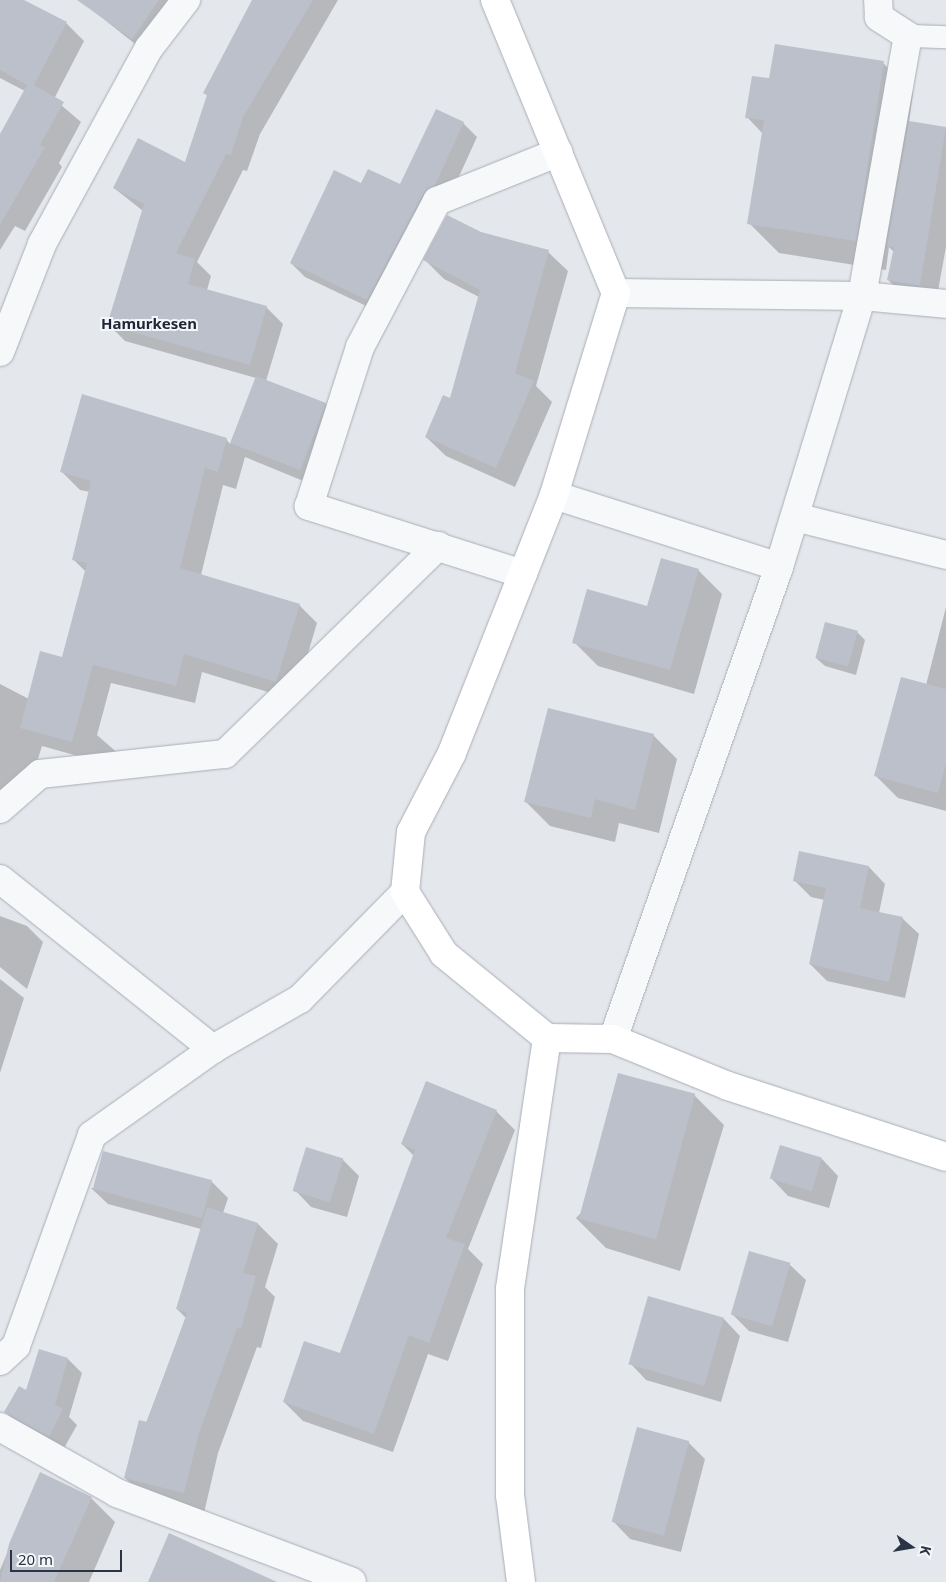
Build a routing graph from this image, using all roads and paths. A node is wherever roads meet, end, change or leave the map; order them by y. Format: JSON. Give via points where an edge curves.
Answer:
{"nodes":[{"id":1,"x":186,"y":0,"type":"edge"},
{"id":2,"x":495,"y":0,"type":"edge"},
{"id":3,"x":878,"y":0,"type":"edge"},
{"id":4,"x":908,"y":36,"type":"junction"},
{"id":5,"x":946,"y":37,"type":"edge"},
{"id":6,"x":559,"y":152,"type":"junction"},
{"id":7,"x":616,"y":293,"type":"junction"},
{"id":8,"x":862,"y":296,"type":"junction"},
{"id":9,"x":946,"y":304,"type":"edge"},
{"id":10,"x":0,"y":352,"type":"edge"},
{"id":11,"x":554,"y":495,"type":"junction"},
{"id":12,"x":795,"y":517,"type":"junction"},
{"id":13,"x":438,"y":546,"type":"junction"},
{"id":14,"x":946,"y":555,"type":"edge"},
{"id":15,"x":779,"y":567,"type":"junction"},
{"id":16,"x":523,"y":574,"type":"junction"},
{"id":17,"x":0,"y":809,"type":"edge"},
{"id":18,"x":0,"y":879,"type":"edge"},
{"id":19,"x":405,"y":892,"type":"junction"},
{"id":20,"x":547,"y":1038,"type":"junction"},
{"id":21,"x":613,"y":1039,"type":"junction"},
{"id":22,"x":213,"y":1050,"type":"junction"},
{"id":23,"x":946,"y":1157,"type":"edge"},
{"id":24,"x":0,"y":1361,"type":"edge"},
{"id":25,"x":0,"y":1427,"type":"edge"},
{"id":26,"x":352,"y":1582,"type":"edge"},
{"id":27,"x":521,"y":1582,"type":"edge"}],
"edges":[{"from":1,"to":10,"type":"street","via":[[150,48],[42,244]]},
{"from":2,"to":6,"type":"street"},
{"from":3,"to":4,"type":"street","via":[[879,17]]},
{"from":4,"to":5,"type":"lane"},
{"from":4,"to":8,"type":"street"},
{"from":6,"to":7,"type":"street"},
{"from":6,"to":13,"type":"street","via":[[437,201],[360,347],[309,506]]},
{"from":7,"to":8,"type":"street"},
{"from":7,"to":11,"type":"street"},
{"from":8,"to":9,"type":"street"},
{"from":8,"to":12,"type":"street"},
{"from":11,"to":15,"type":"street"},
{"from":11,"to":16,"type":"street"},
{"from":12,"to":14,"type":"street"},
{"from":12,"to":15,"type":"street"},
{"from":13,"to":16,"type":"street"},
{"from":13,"to":17,"type":"street","via":[[225,754],[40,774]]},
{"from":15,"to":21,"type":"street"},
{"from":16,"to":19,"type":"street","via":[[452,753],[411,832]]},
{"from":18,"to":22,"type":"street"},
{"from":19,"to":20,"type":"street","via":[[444,954]]},
{"from":19,"to":22,"type":"street","via":[[300,999]]},
{"from":20,"to":21,"type":"street"},
{"from":20,"to":27,"type":"street","via":[[510,1289],[510,1495]]},
{"from":21,"to":23,"type":"street","via":[[728,1086]]},
{"from":22,"to":24,"type":"street","via":[[92,1135],[16,1346]]},
{"from":25,"to":26,"type":"street","via":[[118,1493]]}]}
